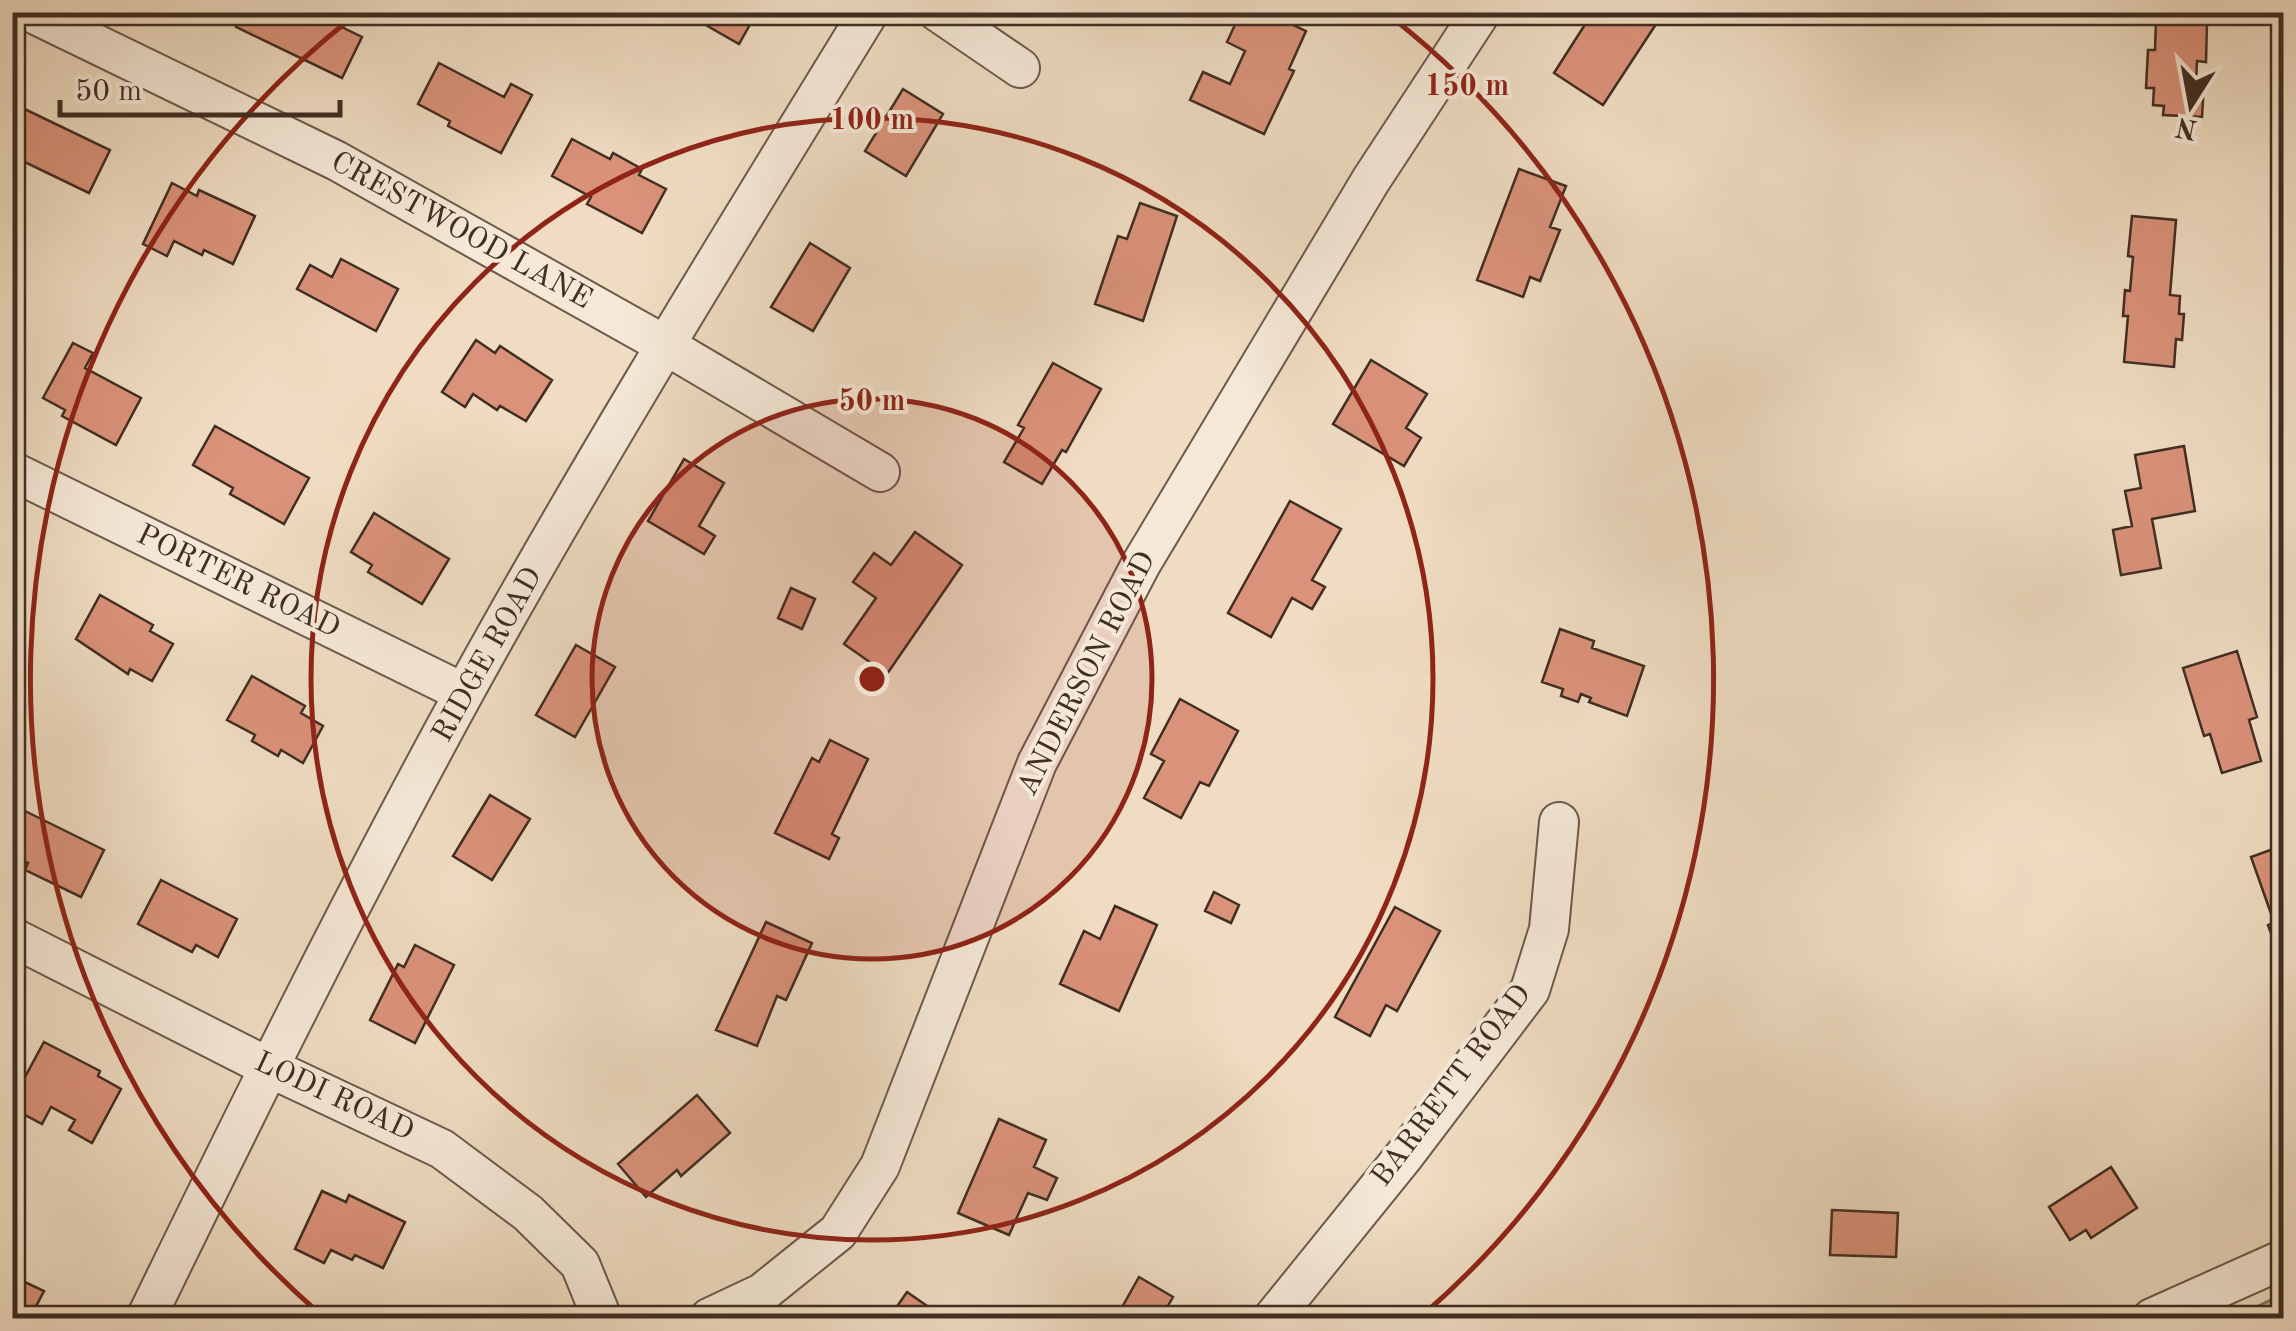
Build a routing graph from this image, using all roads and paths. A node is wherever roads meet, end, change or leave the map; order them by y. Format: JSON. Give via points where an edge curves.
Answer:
{"nodes":[{"id":1,"x":30,"y":12,"type":"edge"},
{"id":2,"x":869,"y":12,"type":"edge"},
{"id":3,"x":938,"y":12,"type":"edge"},
{"id":4,"x":1480,"y":12,"type":"edge"},
{"id":5,"x":1020,"y":68,"type":"dead end"},
{"id":6,"x":665,"y":344,"type":"junction"},
{"id":7,"x":12,"y":470,"type":"edge"},
{"id":8,"x":880,"y":472,"type":"dead end"},
{"id":9,"x":464,"y":693,"type":"junction"},
{"id":10,"x":1558,"y":822,"type":"dead end"},
{"id":11,"x":12,"y":937,"type":"edge"},
{"id":12,"x":268,"y":1067,"type":"junction"},
{"id":13,"x":2284,"y":1260,"type":"edge"},
{"id":14,"x":146,"y":1318,"type":"edge"},
{"id":15,"x":602,"y":1318,"type":"edge"},
{"id":16,"x":708,"y":1318,"type":"edge"},
{"id":17,"x":1272,"y":1318,"type":"edge"},
{"id":18,"x":2152,"y":1318,"type":"edge"}],
"edges":[{"from":1,"to":6,"type":"street","name":"CRESTWOOD LANE","via":[[337,161]]},
{"from":2,"to":6,"type":"street","name":"RIDGE ROAD"},
{"from":3,"to":5,"type":"street"},
{"from":4,"to":16,"type":"street","name":"ANDERSON ROAD","via":[[1370,180],[1141,564],[1046,746],[880,1166],[838,1232],[762,1294]]},
{"from":6,"to":8,"type":"street","name":"CRESTWOOD LANE"},
{"from":6,"to":9,"type":"street","name":"RIDGE ROAD"},
{"from":7,"to":9,"type":"street","name":"PORTER ROAD"},
{"from":9,"to":12,"type":"street","name":"RIDGE ROAD"},
{"from":10,"to":17,"type":"street","name":"BARRETT ROAD","via":[[1548,929],[1530,990]]},
{"from":11,"to":12,"type":"street","name":"LODI ROAD"},
{"from":12,"to":14,"type":"street","name":"RIDGE ROAD"},
{"from":12,"to":15,"type":"street","name":"LODI ROAD","via":[[442,1149],[528,1213],[580,1264]]},
{"from":13,"to":18,"type":"street"}]}
